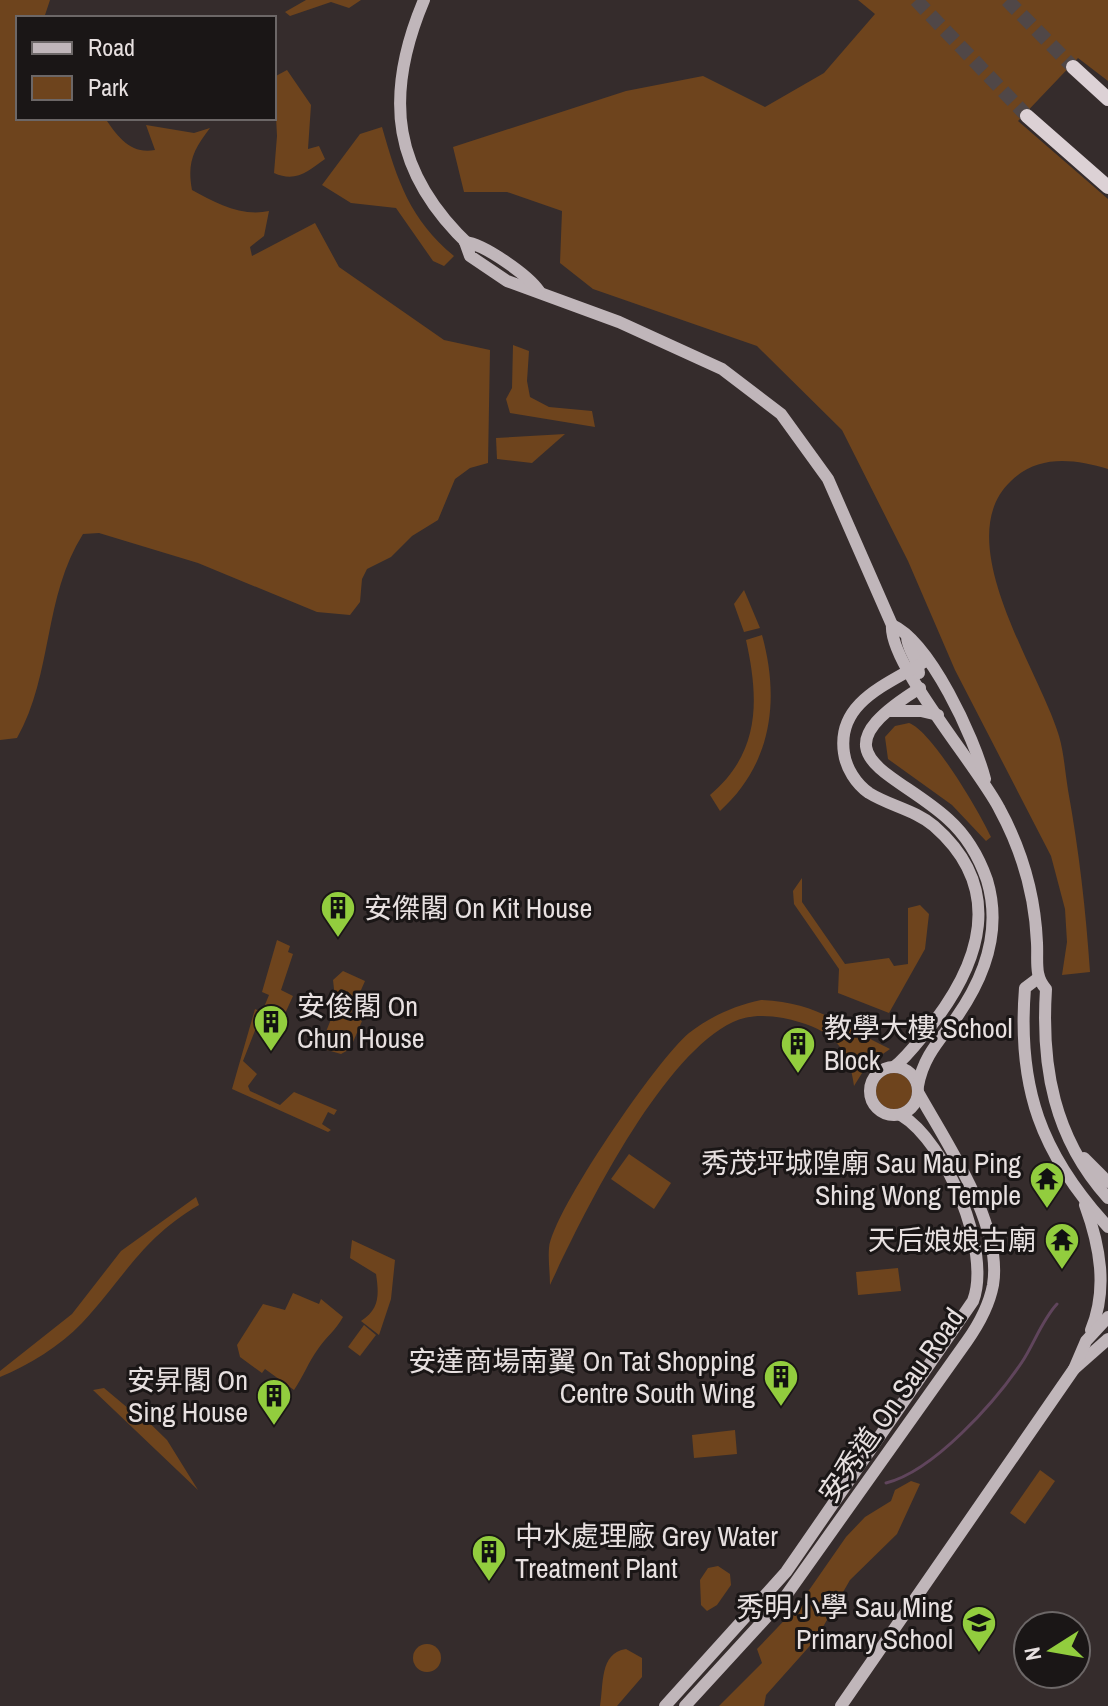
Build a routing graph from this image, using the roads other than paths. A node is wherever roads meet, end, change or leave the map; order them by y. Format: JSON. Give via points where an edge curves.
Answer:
{"nodes":[{"id":1,"x":424,"y":0,"type":"edge"},
{"id":2,"x":1073,"y":67,"type":"tunnel mouth"},
{"id":3,"x":1108,"y":99,"type":"edge"},
{"id":4,"x":1027,"y":116,"type":"tunnel mouth"},
{"id":5,"x":1108,"y":187,"type":"edge"},
{"id":6,"x":465,"y":242,"type":"junction"},
{"id":7,"x":539,"y":291,"type":"junction"},
{"id":8,"x":892,"y":625,"type":"junction"},
{"id":9,"x":918,"y":665,"type":"junction"},
{"id":10,"x":920,"y":688,"type":"junction"},
{"id":11,"x":889,"y":711,"type":"junction"},
{"id":12,"x":938,"y":715,"type":"junction"},
{"id":13,"x":987,"y":784,"type":"junction"},
{"id":14,"x":1037,"y":979,"type":"junction"},
{"id":15,"x":894,"y":1067,"type":"junction"},
{"id":16,"x":918,"y":1090,"type":"junction"},
{"id":17,"x":901,"y":1115,"type":"junction"},
{"id":18,"x":1070,"y":1144,"type":"junction"},
{"id":19,"x":1108,"y":1182,"type":"edge"},
{"id":20,"x":1083,"y":1198,"type":"junction"},
{"id":21,"x":1108,"y":1198,"type":"edge"},
{"id":22,"x":1108,"y":1227,"type":"edge"},
{"id":23,"x":1108,"y":1317,"type":"edge"},
{"id":24,"x":1108,"y":1339,"type":"edge"},
{"id":25,"x":1086,"y":1341,"type":"junction"},
{"id":26,"x":1074,"y":1369,"type":"junction"},
{"id":27,"x":665,"y":1706,"type":"edge"},
{"id":28,"x":685,"y":1706,"type":"edge"},
{"id":29,"x":841,"y":1706,"type":"edge"}],
"edges":[{"from":1,"to":6,"type":"main road","via":[[403,63],[400,130],[420,184]]},
{"from":2,"to":3,"type":"highway"},
{"from":4,"to":5,"type":"highway"},
{"from":6,"to":7,"type":"main road","via":[[479,243],[532,280]]},
{"from":6,"to":7,"type":"main road","via":[[497,265],[507,281]]},
{"from":7,"to":8,"type":"main road","via":[[722,369],[781,414],[828,479]]},
{"from":8,"to":9,"type":"main road","via":[[907,636]]},
{"from":8,"to":9,"type":"main road","via":[[890,639]]},
{"from":9,"to":10,"type":"main road"},
{"from":9,"to":13,"type":"main road","via":[[965,726]]},
{"from":9,"to":15,"type":"main road","via":[[856,706],[844,731],[845,759],[869,792],[915,813],[944,835],[973,883],[979,919],[967,973]]},
{"from":10,"to":11,"type":"main road"},
{"from":10,"to":12,"type":"main road"},
{"from":11,"to":12,"type":"main road"},
{"from":11,"to":16,"type":"main road","via":[[869,731],[873,764],[962,833],[979,861],[992,907],[990,948],[979,980],[925,1059]]},
{"from":12,"to":13,"type":"main road"},
{"from":13,"to":14,"type":"main road","via":[[1013,837],[1031,892]]},
{"from":14,"to":18,"type":"main road","via":[[1046,989],[1047,1071]]},
{"from":14,"to":20,"type":"main road","via":[[1025,988],[1026,1075],[1052,1154]]},
{"from":15,"to":16,"type":"main road","via":[[909,1072]]},
{"from":15,"to":17,"type":"main road","via":[[878,1074],[870,1095],[880,1111]]},
{"from":16,"to":17,"type":"main road","via":[[913,1107]]},
{"from":16,"to":28,"type":"main road","name":"安秀道 On Sau Road","via":[[959,1164],[984,1225],[994,1266],[988,1304],[785,1597]]},
{"from":17,"to":27,"type":"main road","name":"安秀道 On Sau Road","via":[[931,1141],[967,1220],[979,1263],[973,1301],[786,1572]]},
{"from":18,"to":19,"type":"main road"},
{"from":18,"to":21,"type":"main road"},
{"from":20,"to":22,"type":"main road"},
{"from":20,"to":25,"type":"main road","via":[[1095,1233],[1101,1282]]},
{"from":23,"to":25,"type":"main road"},
{"from":24,"to":26,"type":"main road"},
{"from":25,"to":26,"type":"main road"},
{"from":26,"to":29,"type":"main road"}]}
